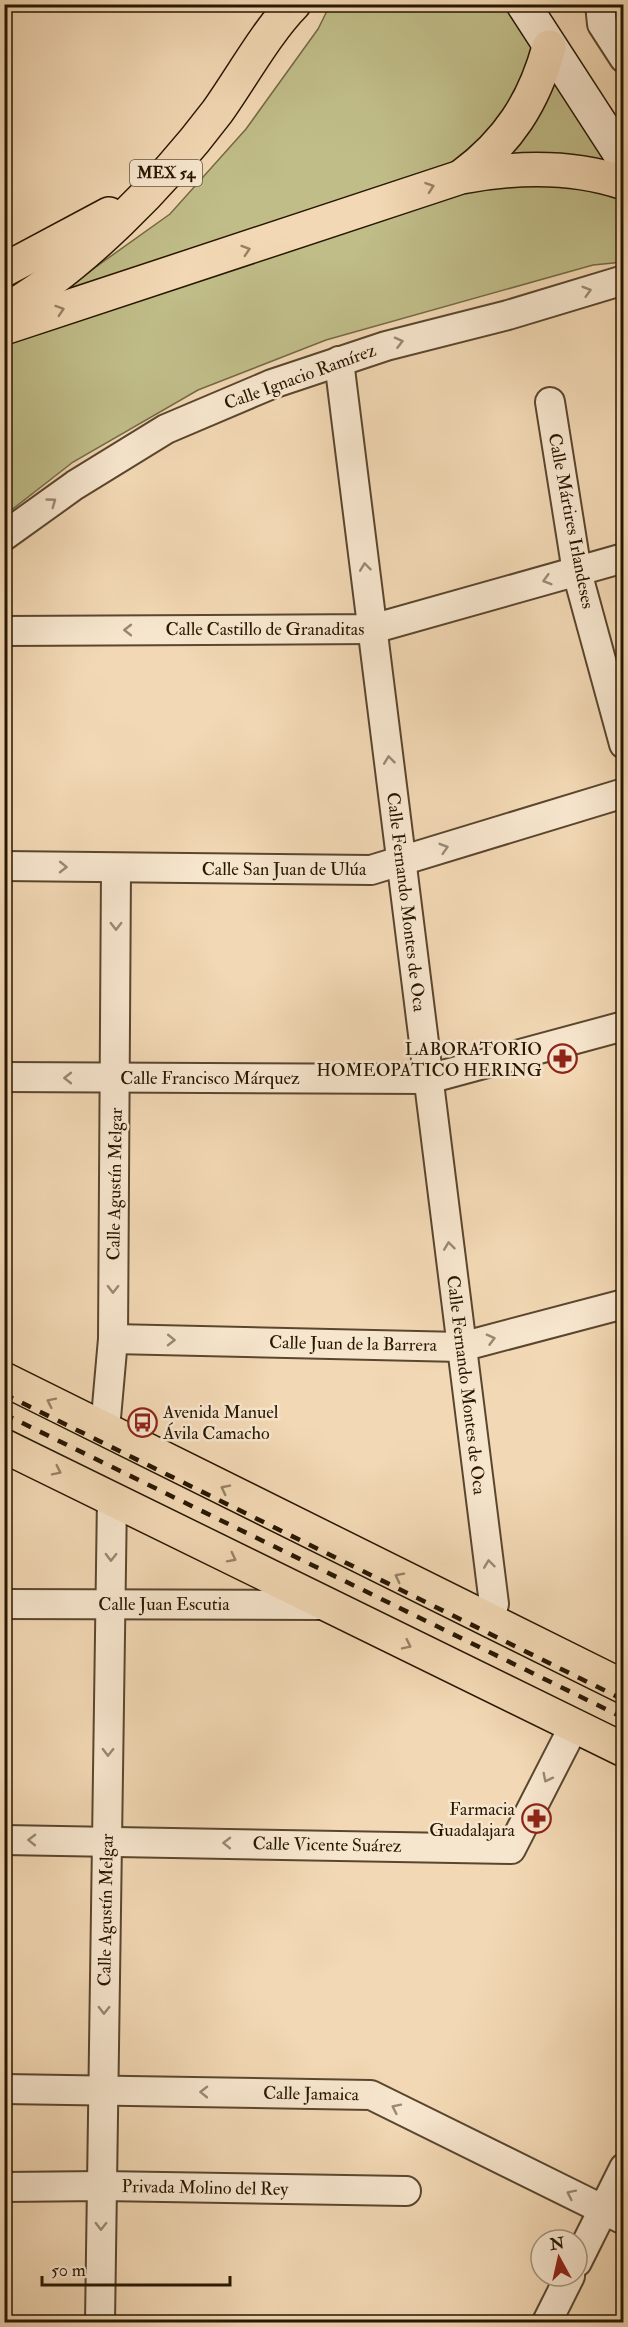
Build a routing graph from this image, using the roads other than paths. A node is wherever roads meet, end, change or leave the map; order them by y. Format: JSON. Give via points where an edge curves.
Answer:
{"nodes":[{"id":1,"x":523,"y":4,"type":"edge"},
{"id":2,"x":600,"y":4,"type":"edge"},
{"id":3,"x":292,"y":6,"type":"edge"},
{"id":4,"x":549,"y":47,"type":"junction"},
{"id":5,"x":624,"y":58,"type":"edge"},
{"id":6,"x":624,"y":160,"type":"edge"},
{"id":7,"x":461,"y":177,"type":"junction"},
{"id":8,"x":624,"y":183,"type":"edge"},
{"id":9,"x":149,"y":193,"type":"junction"},
{"id":10,"x":4,"y":270,"type":"edge"},
{"id":11,"x":624,"y":280,"type":"edge"},
{"id":12,"x":4,"y":311,"type":"edge"},
{"id":13,"x":4,"y":328,"type":"edge"},
{"id":14,"x":339,"y":361,"type":"junction"},
{"id":15,"x":550,"y":402,"type":"dead end"},
{"id":16,"x":4,"y":536,"type":"edge"},
{"id":17,"x":624,"y":558,"type":"edge"},
{"id":18,"x":577,"y":572,"type":"junction"},
{"id":19,"x":372,"y":629,"type":"junction"},
{"id":20,"x":4,"y":631,"type":"edge"},
{"id":21,"x":624,"y":744,"type":"edge"},
{"id":22,"x":624,"y":793,"type":"edge"},
{"id":23,"x":401,"y":861,"type":"junction"},
{"id":24,"x":4,"y":866,"type":"edge"},
{"id":25,"x":116,"y":868,"type":"junction"},
{"id":26,"x":624,"y":1026,"type":"edge"},
{"id":27,"x":4,"y":1077,"type":"edge"},
{"id":28,"x":116,"y":1078,"type":"junction"},
{"id":29,"x":428,"y":1079,"type":"junction"},
{"id":30,"x":624,"y":1304,"type":"edge"},
{"id":31,"x":113,"y":1339,"type":"junction"},
{"id":32,"x":461,"y":1347,"type":"junction"},
{"id":33,"x":4,"y":1379,"type":"edge"},
{"id":34,"x":105,"y":1429,"type":"junction"},
{"id":35,"x":4,"y":1446,"type":"edge"},
{"id":36,"x":112,"y":1498,"type":"junction"},
{"id":37,"x":4,"y":1604,"type":"edge"},
{"id":38,"x":110,"y":1604,"type":"junction"},
{"id":39,"x":324,"y":1605,"type":"junction"},
{"id":40,"x":489,"y":1622,"type":"junction"},
{"id":41,"x":624,"y":1687,"type":"edge"},
{"id":42,"x":574,"y":1726,"type":"junction"},
{"id":43,"x":624,"y":1750,"type":"edge"},
{"id":44,"x":4,"y":1840,"type":"edge"},
{"id":45,"x":107,"y":1841,"type":"junction"},
{"id":46,"x":4,"y":2089,"type":"edge"},
{"id":47,"x":103,"y":2091,"type":"junction"},
{"id":48,"x":624,"y":2168,"type":"edge"},
{"id":49,"x":102,"y":2186,"type":"junction"},
{"id":50,"x":4,"y":2187,"type":"edge"},
{"id":51,"x":406,"y":2192,"type":"dead end"},
{"id":52,"x":613,"y":2215,"type":"edge"},
{"id":53,"x":589,"y":2246,"type":"edge"},
{"id":54,"x":564,"y":2288,"type":"edge"},
{"id":55,"x":100,"y":2322,"type":"edge"},
{"id":56,"x":547,"y":2322,"type":"edge"}],
"edges":[{"from":1,"to":4,"type":"main road"},
{"from":2,"to":5,"type":"street","via":[[602,24]]},
{"from":3,"to":9,"type":"main road","number":"MEX 54","via":[[216,113]]},
{"from":4,"to":6,"type":"main road"},
{"from":4,"to":7,"type":"main road","via":[[537,86],[522,116],[495,150]]},
{"from":7,"to":8,"type":"main road","via":[[527,169],[591,175]]},
{"from":13,"to":7,"type":"main road","one_way":true},
{"from":9,"to":10,"type":"main road"},
{"from":9,"to":12,"type":"main road","number":"MEX 54","via":[[69,266]]},
{"from":14,"to":11,"type":"street","name":"Calle Ignacio Ramírez","one_way":true},
{"from":16,"to":14,"type":"street","name":"Calle Ignacio Ramírez","one_way":true,"via":[[75,485],[165,429]]},
{"from":19,"to":14,"type":"street","name":"Calle Fernando Montes de Oca","one_way":true},
{"from":15,"to":18,"type":"street","name":"Calle Mártires Irlandeses"},
{"from":17,"to":18,"type":"street","name":"Calle Castillo de Granaditas"},
{"from":18,"to":19,"type":"street","name":"Calle Castillo de Granaditas","one_way":true},
{"from":18,"to":21,"type":"street","name":"Calle Mártires Irlandeses"},
{"from":19,"to":20,"type":"street","name":"Calle Castillo de Granaditas","one_way":true},
{"from":23,"to":19,"type":"street","name":"Calle Fernando Montes de Oca","one_way":true},
{"from":23,"to":22,"type":"street","name":"Calle San Juan de Ulúa","one_way":true},
{"from":23,"to":25,"type":"street","name":"Calle San Juan de Ulúa","via":[[371,870]]},
{"from":23,"to":29,"type":"street","name":"Calle Fernando Montes de Oca"},
{"from":24,"to":25,"type":"street","name":"Calle San Juan de Ulúa","one_way":true},
{"from":25,"to":28,"type":"street","name":"Calle Agustín Melgar","one_way":true},
{"from":26,"to":29,"type":"street","name":"Calle Francisco Márquez"},
{"from":28,"to":27,"type":"street","name":"Calle Francisco Márquez","one_way":true},
{"from":28,"to":29,"type":"street","name":"Calle Francisco Márquez"},
{"from":28,"to":31,"type":"street","name":"Calle Agustín Melgar","one_way":true},
{"from":32,"to":29,"type":"street","name":"Calle Fernando Montes de Oca","one_way":true},
{"from":32,"to":30,"type":"street","name":"Calle Juan de la Barrera","one_way":true},
{"from":31,"to":32,"type":"street","name":"Calle Juan de la Barrera","one_way":true},
{"from":31,"to":34,"type":"street","name":"Calle Agustín Melgar"},
{"from":40,"to":32,"type":"street","name":"Calle Fernando Montes de Oca","one_way":true,"via":[[494,1604]]},
{"from":34,"to":33,"type":"main road","one_way":true},
{"from":40,"to":34,"type":"main road","one_way":true},
{"from":35,"to":36,"type":"main road","one_way":true},
{"from":36,"to":38,"type":"street","name":"Calle Agustín Melgar","one_way":true},
{"from":36,"to":39,"type":"main road","one_way":true},
{"from":37,"to":38,"type":"street","name":"Calle Juan Escutia"},
{"from":38,"to":39,"type":"street","name":"Calle Juan Escutia"},
{"from":38,"to":45,"type":"street","name":"Calle Agustín Melgar","one_way":true},
{"from":39,"to":42,"type":"main road","one_way":true},
{"from":40,"to":41,"type":"main road"},
{"from":42,"to":43,"type":"main road"},
{"from":42,"to":45,"type":"street","name":"Calle Vicente Suárez","one_way":true,"via":[[511,1848]]},
{"from":45,"to":44,"type":"street","name":"Calle Vicente Suárez","one_way":true},
{"from":45,"to":47,"type":"street","name":"Calle Agustín Melgar","one_way":true},
{"from":46,"to":47,"type":"street","name":"Calle Jamaica"},
{"from":47,"to":49,"type":"street","name":"Calle Agustín Melgar"},
{"from":52,"to":47,"type":"street","name":"Calle Jamaica","one_way":true,"via":[[371,2095]]},
{"from":48,"to":52,"type":"street"},
{"from":49,"to":50,"type":"street","name":"Privada Molino del Rey"},
{"from":49,"to":51,"type":"street","name":"Privada Molino del Rey"},
{"from":49,"to":55,"type":"street","name":"Calle Agustín Melgar","one_way":true},
{"from":52,"to":53,"type":"street"},
{"from":54,"to":56,"type":"street"}]}
